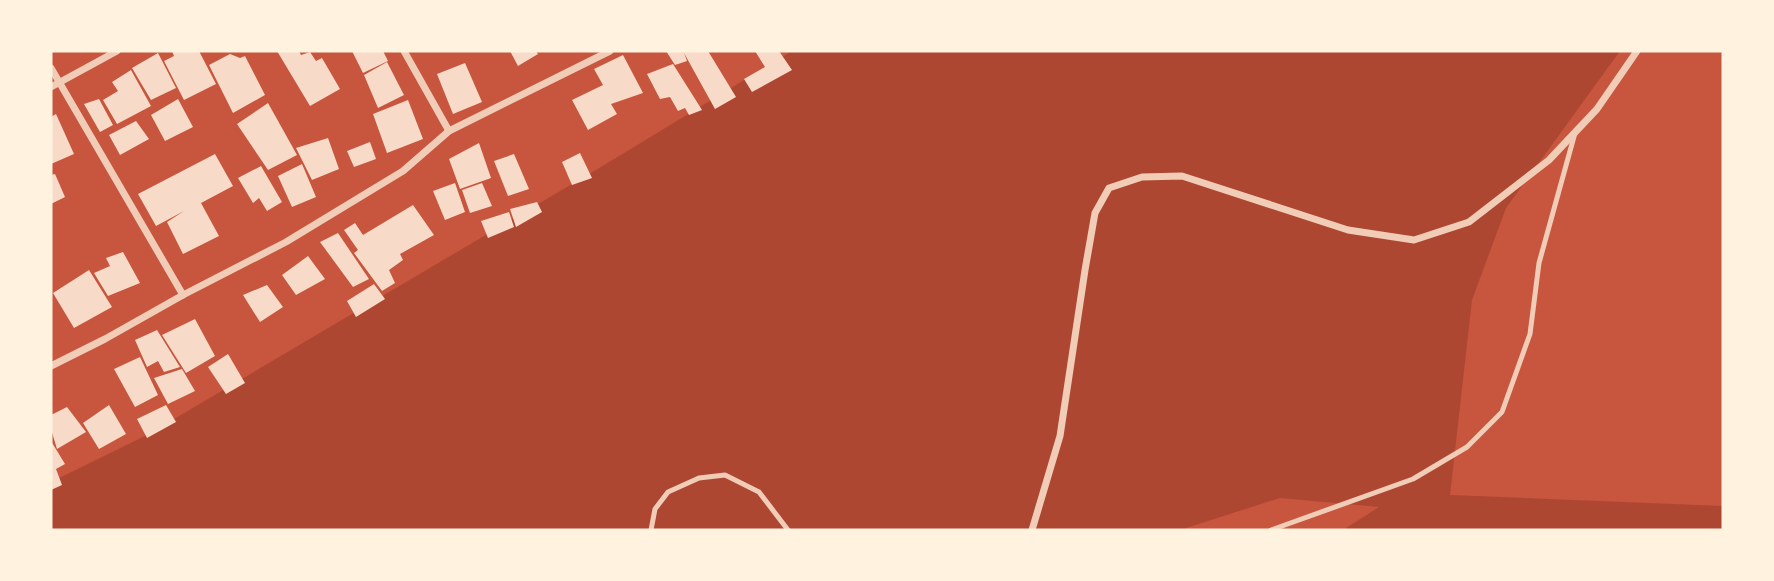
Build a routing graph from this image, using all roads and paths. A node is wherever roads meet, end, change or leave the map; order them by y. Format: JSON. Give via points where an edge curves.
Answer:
{"nodes":[{"id":1,"x":117,"y":51,"type":"edge"},
{"id":2,"x":404,"y":51,"type":"edge"},
{"id":3,"x":610,"y":51,"type":"edge"},
{"id":4,"x":1637,"y":51,"type":"edge"},
{"id":5,"x":51,"y":68,"type":"edge"},
{"id":6,"x":59,"y":82,"type":"junction"},
{"id":7,"x":51,"y":87,"type":"edge"},
{"id":8,"x":449,"y":131,"type":"junction"},
{"id":9,"x":1576,"y":132,"type":"junction"},
{"id":10,"x":184,"y":295,"type":"junction"},
{"id":11,"x":51,"y":366,"type":"edge"},
{"id":12,"x":651,"y":530,"type":"edge"},
{"id":13,"x":788,"y":530,"type":"edge"},
{"id":14,"x":1032,"y":530,"type":"edge"},
{"id":15,"x":1271,"y":530,"type":"edge"}],
"edges":[{"from":1,"to":6,"type":"street"},
{"from":2,"to":8,"type":"street"},
{"from":3,"to":8,"type":"street"},
{"from":4,"to":9,"type":"street"},
{"from":5,"to":6,"type":"street"},
{"from":6,"to":7,"type":"street"},
{"from":6,"to":10,"type":"street"},
{"from":8,"to":10,"type":"street","via":[[403,171],[286,242]]},
{"from":9,"to":14,"type":"street","via":[[1549,160],[1469,222],[1414,240],[1349,230],[1182,176],[1142,177],[1109,188],[1095,213],[1059,436]]},
{"from":9,"to":15,"type":"lane","via":[[1539,263],[1530,334],[1502,412],[1467,447],[1413,479]]},
{"from":10,"to":11,"type":"street"},
{"from":12,"to":13,"type":"lane","via":[[655,509],[668,492],[699,478],[724,475],[759,492]]}]}
